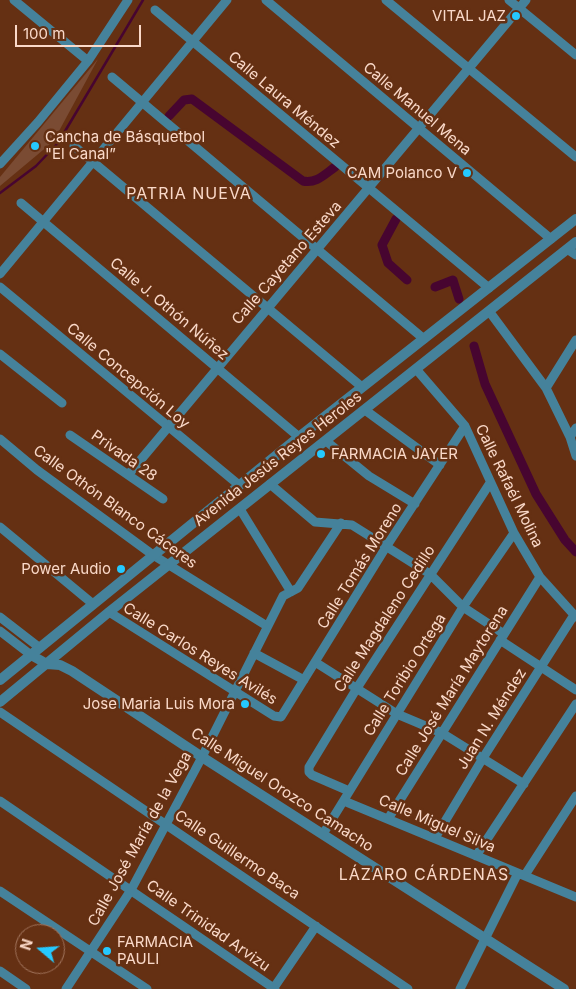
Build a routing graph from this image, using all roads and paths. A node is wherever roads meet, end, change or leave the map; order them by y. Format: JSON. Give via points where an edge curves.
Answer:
{"nodes":[{"id":1,"x":14,"y":0,"type":"edge"},
{"id":2,"x":128,"y":0,"type":"edge"},
{"id":3,"x":227,"y":0,"type":"edge"},
{"id":4,"x":266,"y":0,"type":"edge"},
{"id":5,"x":386,"y":0,"type":"edge"},
{"id":6,"x":509,"y":0,"type":"edge"},
{"id":7,"x":526,"y":0,"type":"edge"},
{"id":8,"x":519,"y":8,"type":"junction"},
{"id":9,"x":155,"y":10,"type":"dead end"},
{"id":10,"x":192,"y":41,"type":"junction"},
{"id":11,"x":576,"y":55,"type":"edge"},
{"id":12,"x":88,"y":61,"type":"junction"},
{"id":13,"x":469,"y":69,"type":"junction"},
{"id":14,"x":112,"y":77,"type":"dead end"},
{"id":15,"x":142,"y":102,"type":"junction"},
{"id":16,"x":419,"y":128,"type":"junction"},
{"id":17,"x":74,"y":146,"type":"dead end"},
{"id":18,"x":576,"y":156,"type":"edge"},
{"id":19,"x":93,"y":161,"type":"junction"},
{"id":20,"x":0,"y":164,"type":"edge"},
{"id":21,"x":369,"y":189,"type":"junction"},
{"id":22,"x":21,"y":203,"type":"dead end"},
{"id":23,"x":576,"y":219,"type":"edge"},
{"id":24,"x":44,"y":221,"type":"junction"},
{"id":25,"x":551,"y":239,"type":"junction"},
{"id":26,"x":576,"y":242,"type":"edge"},
{"id":27,"x":317,"y":249,"type":"junction"},
{"id":28,"x":572,"y":252,"type":"edge"},
{"id":29,"x":0,"y":274,"type":"edge"},
{"id":30,"x":0,"y":287,"type":"edge"},
{"id":31,"x":489,"y":288,"type":"junction"},
{"id":32,"x":267,"y":307,"type":"junction"},
{"id":33,"x":489,"y":311,"type":"junction"},
{"id":34,"x":424,"y":339,"type":"junction"},
{"id":35,"x":576,"y":340,"type":"edge"},
{"id":36,"x":0,"y":354,"type":"edge"},
{"id":37,"x":217,"y":368,"type":"junction"},
{"id":38,"x":416,"y":369,"type":"junction"},
{"id":39,"x":362,"y":387,"type":"junction"},
{"id":40,"x":546,"y":388,"type":"junction"},
{"id":41,"x":62,"y":403,"type":"dead end"},
{"id":42,"x":365,"y":410,"type":"junction"},
{"id":43,"x":168,"y":426,"type":"junction"},
{"id":44,"x":465,"y":426,"type":"junction"},
{"id":45,"x":576,"y":428,"type":"edge"},
{"id":46,"x":70,"y":435,"type":"dead end"},
{"id":47,"x":299,"y":437,"type":"junction"},
{"id":48,"x":570,"y":437,"type":"junction"},
{"id":49,"x":0,"y":439,"type":"edge"},
{"id":50,"x":326,"y":440,"type":"junction"},
{"id":51,"x":576,"y":456,"type":"edge"},
{"id":52,"x":440,"y":465,"type":"junction"},
{"id":53,"x":128,"y":475,"type":"junction"},
{"id":54,"x":490,"y":483,"type":"junction"},
{"id":55,"x":270,"y":484,"type":"junction"},
{"id":56,"x":239,"y":485,"type":"junction"},
{"id":57,"x":162,"y":499,"type":"dead end"},
{"id":58,"x":415,"y":504,"type":"junction"},
{"id":59,"x":240,"y":509,"type":"junction"},
{"id":60,"x":341,"y":523,"type":"junction"},
{"id":61,"x":0,"y":527,"type":"edge"},
{"id":62,"x":514,"y":534,"type":"junction"},
{"id":63,"x":386,"y":547,"type":"junction"},
{"id":64,"x":153,"y":555,"type":"junction"},
{"id":65,"x":169,"y":565,"type":"junction"},
{"id":66,"x":430,"y":574,"type":"junction"},
{"id":67,"x":540,"y":577,"type":"junction"},
{"id":68,"x":292,"y":592,"type":"junction"},
{"id":69,"x":93,"y":604,"type":"junction"},
{"id":70,"x":463,"y":607,"type":"junction"},
{"id":71,"x":109,"y":612,"type":"junction"},
{"id":72,"x":575,"y":616,"type":"edge"},
{"id":73,"x":0,"y":617,"type":"edge"},
{"id":74,"x":267,"y":626,"type":"junction"},
{"id":75,"x":0,"y":631,"type":"edge"},
{"id":76,"x":502,"y":637,"type":"junction"},
{"id":77,"x":36,"y":651,"type":"junction"},
{"id":78,"x":254,"y":653,"type":"junction"},
{"id":79,"x":58,"y":661,"type":"junction"},
{"id":80,"x":315,"y":662,"type":"junction"},
{"id":81,"x":47,"y":664,"type":"junction"},
{"id":82,"x":540,"y":667,"type":"junction"},
{"id":83,"x":0,"y":680,"type":"edge"},
{"id":84,"x":304,"y":680,"type":"junction"},
{"id":85,"x":357,"y":688,"type":"junction"},
{"id":86,"x":235,"y":690,"type":"junction"},
{"id":87,"x":576,"y":690,"type":"edge"},
{"id":88,"x":0,"y":702,"type":"edge"},
{"id":89,"x":576,"y":704,"type":"edge"},
{"id":90,"x":0,"y":712,"type":"edge"},
{"id":91,"x":397,"y":714,"type":"junction"},
{"id":92,"x":277,"y":718,"type":"joint"},
{"id":93,"x":442,"y":733,"type":"junction"},
{"id":94,"x":202,"y":757,"type":"junction"},
{"id":95,"x":483,"y":758,"type":"junction"},
{"id":96,"x":524,"y":784,"type":"junction"},
{"id":97,"x":350,"y":791,"type":"junction"},
{"id":98,"x":344,"y":800,"type":"junction"},
{"id":99,"x":0,"y":801,"type":"edge"},
{"id":100,"x":574,"y":803,"type":"edge"},
{"id":101,"x":388,"y":819,"type":"junction"},
{"id":102,"x":167,"y":824,"type":"junction"},
{"id":103,"x":323,"y":834,"type":"junction"},
{"id":104,"x":435,"y":838,"type":"junction"},
{"id":105,"x":476,"y":856,"type":"junction"},
{"id":106,"x":521,"y":874,"type":"junction"},
{"id":107,"x":131,"y":890,"type":"junction"},
{"id":108,"x":0,"y":891,"type":"edge"},
{"id":109,"x":576,"y":897,"type":"edge"},
{"id":110,"x":316,"y":926,"type":"junction"},
{"id":111,"x":485,"y":938,"type":"junction"},
{"id":112,"x":91,"y":952,"type":"junction"},
{"id":113,"x":0,"y":971,"type":"edge"},
{"id":114,"x":26,"y":989,"type":"edge"},
{"id":115,"x":66,"y":989,"type":"edge"},
{"id":116,"x":147,"y":989,"type":"edge"},
{"id":117,"x":274,"y":989,"type":"edge"},
{"id":118,"x":408,"y":989,"type":"edge"},
{"id":119,"x":460,"y":989,"type":"edge"},
{"id":120,"x":564,"y":989,"type":"edge"}],
"edges":[{"from":1,"to":12,"type":"street"},
{"from":2,"to":12,"type":"street"},
{"from":3,"to":10,"type":"street"},
{"from":4,"to":16,"type":"street","name":"Calle Manuel Mena"},
{"from":5,"to":13,"type":"street"},
{"from":6,"to":8,"type":"street"},
{"from":7,"to":8,"type":"street","name":"Calle Cayetano Esteva"},
{"from":8,"to":11,"type":"street"},
{"from":8,"to":13,"type":"street","name":"Calle Cayetano Esteva"},
{"from":9,"to":10,"type":"street","name":"Calle Laura Méndez"},
{"from":10,"to":15,"type":"street"},
{"from":10,"to":21,"type":"street","name":"Calle Laura Méndez"},
{"from":12,"to":20,"type":"street"},
{"from":13,"to":16,"type":"street","name":"Calle Cayetano Esteva"},
{"from":13,"to":18,"type":"street"},
{"from":14,"to":15,"type":"street"},
{"from":15,"to":19,"type":"street"},
{"from":15,"to":27,"type":"street"},
{"from":16,"to":21,"type":"street","name":"Calle Cayetano Esteva"},
{"from":16,"to":25,"type":"street","name":"Calle Manuel Mena"},
{"from":17,"to":19,"type":"street"},
{"from":19,"to":24,"type":"street"},
{"from":19,"to":32,"type":"street"},
{"from":21,"to":27,"type":"street","name":"Calle Cayetano Esteva"},
{"from":21,"to":31,"type":"street","name":"Calle Laura Méndez"},
{"from":22,"to":24,"type":"street","name":"Calle J. Othón Núñez"},
{"from":23,"to":25,"type":"street","name":"Avenida Jesús Reyes Heroles"},
{"from":24,"to":29,"type":"street"},
{"from":24,"to":37,"type":"street","name":"Calle J. Othón Núñez"},
{"from":25,"to":31,"type":"street","name":"Avenida Jesús Reyes Heroles"},
{"from":26,"to":28,"type":"street","name":"Avenida Jesús Reyes Heroles"},
{"from":27,"to":32,"type":"street","name":"Calle Cayetano Esteva"},
{"from":27,"to":34,"type":"street"},
{"from":28,"to":33,"type":"street","name":"Avenida Jesús Reyes Heroles"},
{"from":30,"to":43,"type":"street","name":"Calle Concepción Loy"},
{"from":31,"to":34,"type":"street","name":"Avenida Jesús Reyes Heroles"},
{"from":32,"to":37,"type":"street","name":"Calle Cayetano Esteva"},
{"from":32,"to":39,"type":"street"},
{"from":33,"to":38,"type":"street","name":"Avenida Jesús Reyes Heroles"},
{"from":33,"to":40,"type":"street"},
{"from":34,"to":39,"type":"street","name":"Avenida Jesús Reyes Heroles"},
{"from":35,"to":40,"type":"street"},
{"from":36,"to":41,"type":"street"},
{"from":37,"to":43,"type":"street","name":"Calle Cayetano Esteva"},
{"from":37,"to":47,"type":"street","name":"Calle J. Othón Núñez"},
{"from":38,"to":42,"type":"street","name":"Avenida Jesús Reyes Heroles"},
{"from":38,"to":44,"type":"street","name":"Calle Rafaél Molina"},
{"from":39,"to":47,"type":"street","name":"Avenida Jesús Reyes Heroles"},
{"from":40,"to":48,"type":"street"},
{"from":42,"to":50,"type":"street","name":"Avenida Jesús Reyes Heroles"},
{"from":42,"to":52,"type":"street"},
{"from":43,"to":53,"type":"street","name":"Calle Cayetano Esteva"},
{"from":43,"to":56,"type":"street","name":"Calle Concepción Loy"},
{"from":44,"to":52,"type":"street","name":"Calle Tomás Moreno"},
{"from":44,"to":54,"type":"street","name":"Calle Rafaél Molina"},
{"from":45,"to":48,"type":"street"},
{"from":46,"to":53,"type":"street","name":"Privada 28"},
{"from":47,"to":56,"type":"street","name":"Avenida Jesús Reyes Heroles"},
{"from":48,"to":51,"type":"street"},
{"from":49,"to":64,"type":"street","name":"Calle Othón Blanco Cáceres"},
{"from":50,"to":55,"type":"street","name":"Avenida Jesús Reyes Heroles"},
{"from":50,"to":58,"type":"street","via":[[369,476]]},
{"from":52,"to":58,"type":"street","name":"Calle Tomás Moreno"},
{"from":53,"to":57,"type":"street","name":"Privada 28"},
{"from":54,"to":62,"type":"street","name":"Calle Rafaél Molina"},
{"from":54,"to":66,"type":"street","name":"Calle Magdaleno Cedillo"},
{"from":55,"to":59,"type":"street","name":"Avenida Jesús Reyes Heroles"},
{"from":55,"to":60,"type":"street","via":[[315,522]]},
{"from":56,"to":64,"type":"street","name":"Avenida Jesús Reyes Heroles"},
{"from":58,"to":63,"type":"street","name":"Calle Tomás Moreno"},
{"from":59,"to":65,"type":"street","name":"Avenida Jesús Reyes Heroles"},
{"from":59,"to":68,"type":"street"},
{"from":60,"to":63,"type":"street","via":[[352,525]]},
{"from":60,"to":68,"type":"street","name":"Calle José María de la Vega","via":[[301,584]]},
{"from":61,"to":69,"type":"street"},
{"from":62,"to":67,"type":"street","name":"Calle Rafaél Molina"},
{"from":62,"to":70,"type":"street","name":"Calle Toribio Ortega"},
{"from":63,"to":66,"type":"street"},
{"from":63,"to":80,"type":"street","name":"Calle Tomás Moreno"},
{"from":64,"to":65,"type":"street","name":"Calle Othón Blanco Cáceres"},
{"from":64,"to":69,"type":"street","name":"Avenida Jesús Reyes Heroles"},
{"from":65,"to":71,"type":"street","name":"Avenida Jesús Reyes Heroles"},
{"from":65,"to":74,"type":"street","name":"Calle Othón Blanco Cáceres"},
{"from":66,"to":70,"type":"street"},
{"from":66,"to":85,"type":"street","name":"Calle Magdaleno Cedillo"},
{"from":67,"to":72,"type":"street","name":"Calle Rafaél Molina"},
{"from":67,"to":76,"type":"street","name":"Calle José María Maytorena"},
{"from":68,"to":74,"type":"street","name":"Calle José María de la Vega","via":[[283,596]]},
{"from":69,"to":77,"type":"street","name":"Avenida Jesús Reyes Heroles"},
{"from":70,"to":76,"type":"street"},
{"from":70,"to":91,"type":"street","name":"Calle Toribio Ortega"},
{"from":71,"to":79,"type":"street","name":"Avenida Jesús Reyes Heroles"},
{"from":71,"to":86,"type":"street","name":"Calle Carlos Reyes Avilés"},
{"from":72,"to":82,"type":"street","name":"Juan N. Méndez"},
{"from":73,"to":77,"type":"street","name":"Calle Miguel Orozco Camacho"},
{"from":74,"to":78,"type":"street","name":"Calle José María de la Vega"},
{"from":75,"to":77,"type":"street","name":"Calle Miguel Orozco Camacho"},
{"from":76,"to":82,"type":"street"},
{"from":76,"to":93,"type":"street","name":"Calle José María Maytorena"},
{"from":77,"to":79,"type":"street","name":"Calle Miguel Orozco Camacho"},
{"from":77,"to":81,"type":"street","name":"Calle Miguel Orozco Camacho"},
{"from":77,"to":83,"type":"street","name":"Avenida Jesús Reyes Heroles"},
{"from":78,"to":84,"type":"street"},
{"from":78,"to":86,"type":"street","name":"Calle José María de la Vega"},
{"from":79,"to":81,"type":"street","name":"Calle Miguel Orozco Camacho"},
{"from":79,"to":94,"type":"street","name":"Calle Miguel Orozco Camacho"},
{"from":80,"to":84,"type":"street","name":"Calle Tomás Moreno"},
{"from":80,"to":85,"type":"street"},
{"from":81,"to":88,"type":"street"},
{"from":82,"to":87,"type":"street"},
{"from":82,"to":95,"type":"street","name":"Juan N. Méndez"},
{"from":84,"to":92,"type":"street","name":"Calle Tomás Moreno","via":[[283,715]]},
{"from":85,"to":91,"type":"street"},
{"from":85,"to":97,"type":"street","name":"Calle Magdaleno Cedillo","via":[[309,767],[312,775]]},
{"from":86,"to":92,"type":"street","name":"Calle Carlos Reyes Avilés"},
{"from":86,"to":94,"type":"street","name":"Calle José María de la Vega"},
{"from":89,"to":96,"type":"street"},
{"from":90,"to":102,"type":"street","name":"Calle Guillermo Baca"},
{"from":91,"to":93,"type":"street"},
{"from":91,"to":97,"type":"street","name":"Calle Toribio Ortega"},
{"from":93,"to":95,"type":"street"},
{"from":93,"to":101,"type":"street","name":"Calle José María Maytorena"},
{"from":94,"to":102,"type":"street","name":"Calle José María de la Vega"},
{"from":94,"to":103,"type":"street","name":"Calle Miguel Orozco Camacho"},
{"from":95,"to":96,"type":"street"},
{"from":95,"to":104,"type":"street","name":"Juan N. Méndez"},
{"from":96,"to":105,"type":"street"},
{"from":97,"to":98,"type":"street","name":"Calle Toribio Ortega"},
{"from":98,"to":101,"type":"street","name":"Calle Miguel Silva"},
{"from":98,"to":103,"type":"street","name":"Calle Toribio Ortega"},
{"from":99,"to":107,"type":"street","name":"Calle Trinidad Arvizu"},
{"from":100,"to":106,"type":"street"},
{"from":101,"to":104,"type":"street","name":"Calle Miguel Silva"},
{"from":102,"to":107,"type":"street","name":"Calle José María de la Vega"},
{"from":102,"to":110,"type":"street","name":"Calle Guillermo Baca"},
{"from":103,"to":111,"type":"street","name":"Calle Miguel Orozco Camacho"},
{"from":104,"to":105,"type":"street","name":"Calle Miguel Silva"},
{"from":105,"to":106,"type":"street","name":"Calle Miguel Silva"},
{"from":106,"to":109,"type":"street","name":"Calle Miguel Silva"},
{"from":106,"to":111,"type":"street"},
{"from":107,"to":112,"type":"street","name":"Calle José María de la Vega"},
{"from":107,"to":117,"type":"street","name":"Calle Trinidad Arvizu"},
{"from":108,"to":112,"type":"street"},
{"from":110,"to":117,"type":"street"},
{"from":110,"to":118,"type":"street","name":"Calle Guillermo Baca"},
{"from":111,"to":119,"type":"street"},
{"from":111,"to":120,"type":"street","name":"Calle Miguel Orozco Camacho"},
{"from":112,"to":115,"type":"street","name":"Calle José María de la Vega"},
{"from":112,"to":116,"type":"street"},
{"from":113,"to":114,"type":"street"}]}
